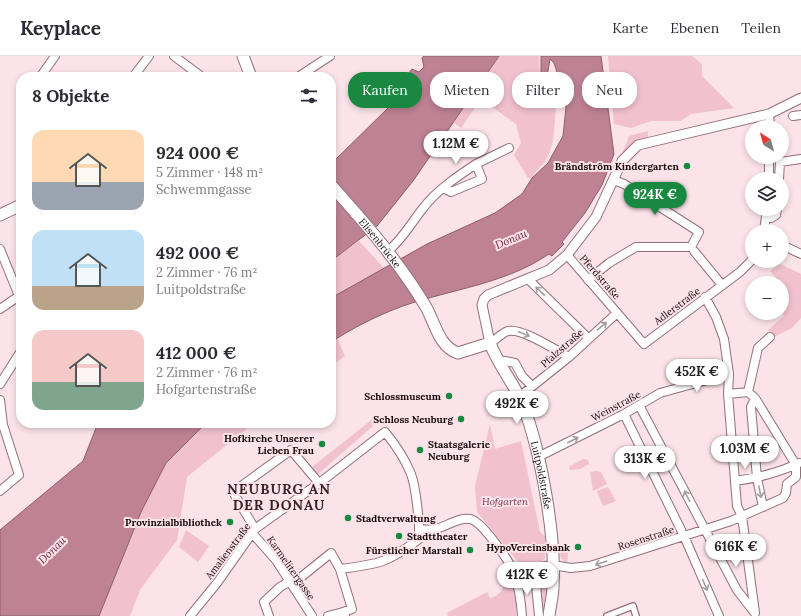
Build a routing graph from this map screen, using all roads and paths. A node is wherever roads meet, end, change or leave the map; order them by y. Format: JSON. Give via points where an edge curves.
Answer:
{"nodes":[{"id":1,"x":55,"y":56,"type":"edge"},
{"id":2,"x":149,"y":56,"type":"edge"},
{"id":3,"x":174,"y":56,"type":"edge"},
{"id":4,"x":243,"y":56,"type":"edge"},
{"id":5,"x":330,"y":56,"type":"edge"},
{"id":6,"x":44,"y":72,"type":"edge"},
{"id":7,"x":137,"y":72,"type":"edge"},
{"id":8,"x":195,"y":72,"type":"edge"},
{"id":9,"x":249,"y":72,"type":"edge"},
{"id":10,"x":306,"y":72,"type":"edge"},
{"id":11,"x":801,"y":98,"type":"edge"},
{"id":12,"x":769,"y":114,"type":"junction"},
{"id":13,"x":769,"y":120,"type":"edge"},
{"id":14,"x":510,"y":148,"type":"dead end"},
{"id":15,"x":801,"y":159,"type":"edge"},
{"id":16,"x":476,"y":164,"type":"junction"},
{"id":17,"x":779,"y":172,"type":"edge"},
{"id":18,"x":614,"y":180,"type":"junction"},
{"id":19,"x":443,"y":188,"type":"junction"},
{"id":20,"x":336,"y":191,"type":"edge"},
{"id":21,"x":16,"y":207,"type":"edge"},
{"id":22,"x":0,"y":215,"type":"edge"},
{"id":23,"x":774,"y":216,"type":"edge"},
{"id":24,"x":766,"y":218,"type":"joint"},
{"id":25,"x":765,"y":224,"type":"edge"},
{"id":26,"x":789,"y":248,"type":"edge"},
{"id":27,"x":0,"y":249,"type":"edge"},
{"id":28,"x":692,"y":249,"type":"junction"},
{"id":29,"x":387,"y":252,"type":"junction"},
{"id":30,"x":801,"y":254,"type":"edge"},
{"id":31,"x":567,"y":255,"type":"junction"},
{"id":32,"x":745,"y":267,"type":"edge"},
{"id":33,"x":528,"y":279,"type":"junction"},
{"id":34,"x":588,"y":280,"type":"junction"},
{"id":35,"x":722,"y":285,"type":"junction"},
{"id":36,"x":16,"y":289,"type":"edge"},
{"id":37,"x":705,"y":297,"type":"junction"},
{"id":38,"x":16,"y":298,"type":"edge"},
{"id":39,"x":0,"y":309,"type":"edge"},
{"id":40,"x":617,"y":313,"type":"junction"},
{"id":41,"x":770,"y":337,"type":"dead end"},
{"id":42,"x":588,"y":338,"type":"junction"},
{"id":43,"x":490,"y":343,"type":"junction"},
{"id":44,"x":644,"y":344,"type":"joint"},
{"id":45,"x":569,"y":357,"type":"junction"},
{"id":46,"x":16,"y":359,"type":"edge"},
{"id":47,"x":499,"y":362,"type":"junction"},
{"id":48,"x":728,"y":374,"type":"junction"},
{"id":49,"x":0,"y":384,"type":"edge"},
{"id":50,"x":532,"y":386,"type":"junction"},
{"id":51,"x":748,"y":392,"type":"junction"},
{"id":52,"x":728,"y":394,"type":"junction"},
{"id":53,"x":519,"y":397,"type":"junction"},
{"id":54,"x":755,"y":398,"type":"junction"},
{"id":55,"x":0,"y":400,"type":"edge"},
{"id":56,"x":639,"y":405,"type":"junction"},
{"id":57,"x":624,"y":414,"type":"junction"},
{"id":58,"x":538,"y":457,"type":"junction"},
{"id":59,"x":799,"y":464,"type":"edge"},
{"id":60,"x":757,"y":478,"type":"junction"},
{"id":61,"x":799,"y":479,"type":"edge"},
{"id":62,"x":735,"y":481,"type":"junction"},
{"id":63,"x":319,"y":483,"type":"junction"},
{"id":64,"x":0,"y":490,"type":"edge"},
{"id":65,"x":763,"y":507,"type":"junction"},
{"id":66,"x":742,"y":516,"type":"junction"},
{"id":67,"x":419,"y":529,"type":"junction"},
{"id":68,"x":254,"y":531,"type":"junction"},
{"id":69,"x":705,"y":531,"type":"junction"},
{"id":70,"x":684,"y":536,"type":"junction"},
{"id":71,"x":553,"y":565,"type":"junction"},
{"id":72,"x":340,"y":569,"type":"junction"},
{"id":73,"x":290,"y":581,"type":"junction"},
{"id":74,"x":344,"y":614,"type":"edge"},
{"id":75,"x":756,"y":614,"type":"edge"},
{"id":76,"x":190,"y":616,"type":"edge"},
{"id":77,"x":269,"y":616,"type":"edge"},
{"id":78,"x":312,"y":616,"type":"edge"},
{"id":79,"x":328,"y":616,"type":"edge"},
{"id":80,"x":522,"y":616,"type":"edge"},
{"id":81,"x":539,"y":616,"type":"edge"},
{"id":82,"x":549,"y":616,"type":"edge"},
{"id":83,"x":607,"y":616,"type":"edge"},
{"id":84,"x":636,"y":616,"type":"edge"},
{"id":85,"x":719,"y":616,"type":"edge"}],
"edges":[{"from":1,"to":6,"type":"street"},
{"from":2,"to":7,"type":"street"},
{"from":3,"to":8,"type":"street"},
{"from":4,"to":9,"type":"main road"},
{"from":5,"to":10,"type":"street"},
{"from":11,"to":12,"type":"street"},
{"from":12,"to":13,"type":"street"},
{"from":12,"to":18,"type":"street","via":[[638,145],[622,161]]},
{"from":14,"to":16,"type":"street"},
{"from":15,"to":17,"type":"street","via":[[780,162]]},
{"from":16,"to":19,"type":"street"},
{"from":16,"to":19,"type":"street","via":[[482,179],[451,192]]},
{"from":18,"to":28,"type":"street","via":[[699,232]]},
{"from":18,"to":31,"type":"street","via":[[596,217]]},
{"from":19,"to":29,"type":"street","via":[[424,207],[399,242]]},
{"from":20,"to":29,"type":"main road","name":"Elisenbrücke"},
{"from":21,"to":22,"type":"main road"},
{"from":23,"to":24,"type":"street"},
{"from":24,"to":25,"type":"street"},
{"from":26,"to":30,"type":"street"},
{"from":27,"to":36,"type":"street"},
{"from":28,"to":34,"type":"street","via":[[636,247],[609,263]]},
{"from":28,"to":35,"type":"street"},
{"from":29,"to":43,"type":"main road","name":"Elisenbrücke","via":[[424,304],[444,344],[451,351],[463,352]]},
{"from":31,"to":33,"type":"street","via":[[549,270]]},
{"from":31,"to":34,"type":"street","name":"Pferdstraße"},
{"from":32,"to":35,"type":"street","name":"Adlerstraße"},
{"from":42,"to":33,"type":"street","one_way":true},
{"from":33,"to":43,"type":"street","via":[[484,299],[482,305]]},
{"from":34,"to":40,"type":"street","name":"Pferdstraße"},
{"from":35,"to":37,"type":"street","name":"Adlerstraße"},
{"from":37,"to":44,"type":"street","name":"Adlerstraße"},
{"from":37,"to":48,"type":"street","via":[[724,338]]},
{"from":38,"to":39,"type":"street"},
{"from":42,"to":40,"type":"street","name":"Pfalzstraße","one_way":true},
{"from":40,"to":44,"type":"street","name":"Pferdstraße"},
{"from":41,"to":51,"type":"street","via":[[758,348]]},
{"from":42,"to":45,"type":"street","name":"Pfalzstraße"},
{"from":43,"to":45,"type":"street","one_way":true,"via":[[506,331],[515,331]]},
{"from":43,"to":47,"type":"main road","name":"Luitpoldstraße"},
{"from":45,"to":50,"type":"street","name":"Pfalzstraße"},
{"from":46,"to":49,"type":"street"},
{"from":47,"to":50,"type":"street","via":[[515,363],[522,376]]},
{"from":47,"to":53,"type":"main road","name":"Luitpoldstraße"},
{"from":48,"to":52,"type":"street"},
{"from":48,"to":56,"type":"street","name":"Weinstraße","via":[[660,393]]},
{"from":50,"to":53,"type":"street","name":"Pfalzstraße"},
{"from":51,"to":52,"type":"street"},
{"from":51,"to":54,"type":"street"},
{"from":52,"to":62,"type":"street"},
{"from":53,"to":58,"type":"main road","name":"Luitpoldstraße"},
{"from":54,"to":59,"type":"street"},
{"from":54,"to":60,"type":"street","via":[[751,407]]},
{"from":55,"to":64,"type":"street","via":[[3,425],[19,475]]},
{"from":56,"to":57,"type":"street","name":"Weinstraße"},
{"from":69,"to":56,"type":"street","one_way":true},
{"from":58,"to":57,"type":"street","name":"Weinstraße","one_way":true},
{"from":57,"to":70,"type":"street"},
{"from":58,"to":71,"type":"main road","name":"Luitpoldstraße"},
{"from":59,"to":60,"type":"street"},
{"from":59,"to":61,"type":"street"},
{"from":60,"to":62,"type":"street"},
{"from":60,"to":65,"type":"street","one_way":true},
{"from":61,"to":65,"type":"street","name":"Rosenstraße","via":[[787,484],[783,498]]},
{"from":62,"to":66,"type":"street","via":[[737,506]]},
{"from":63,"to":67,"type":"street","name":"Amalienstraße","via":[[385,432],[412,475]]},
{"from":63,"to":68,"type":"street","name":"Amalienstraße"},
{"from":63,"to":68,"type":"street","name":"Karmelitergasse","via":[[291,450],[233,492]]},
{"from":65,"to":66,"type":"street","name":"Rosenstraße"},
{"from":66,"to":69,"type":"street","name":"Rosenstraße"},
{"from":66,"to":75,"type":"street"},
{"from":67,"to":72,"type":"street","via":[[419,539],[395,557],[382,563]]},
{"from":67,"to":80,"type":"street","via":[[432,530],[462,519],[477,521],[514,572],[520,590]]},
{"from":68,"to":73,"type":"street","name":"Karmelitergasse"},
{"from":68,"to":76,"type":"street","name":"Amalienstraße"},
{"from":69,"to":70,"type":"street","name":"Rosenstraße"},
{"from":69,"to":75,"type":"street","via":[[737,590]]},
{"from":70,"to":71,"type":"street","name":"Rosenstraße","one_way":true,"via":[[590,566],[571,568]]},
{"from":70,"to":85,"type":"street","one_way":true},
{"from":71,"to":81,"type":"street","via":[[540,567],[535,575]]},
{"from":71,"to":82,"type":"main road","name":"Luitpoldstraße"},
{"from":72,"to":73,"type":"street","via":[[331,553],[300,578]]},
{"from":72,"to":74,"type":"street","via":[[352,609]]},
{"from":73,"to":77,"type":"street","via":[[264,602]]},
{"from":73,"to":78,"type":"street","name":"Karmelitergasse"},
{"from":74,"to":79,"type":"street"},
{"from":83,"to":84,"type":"street","via":[[633,606]]}]}
